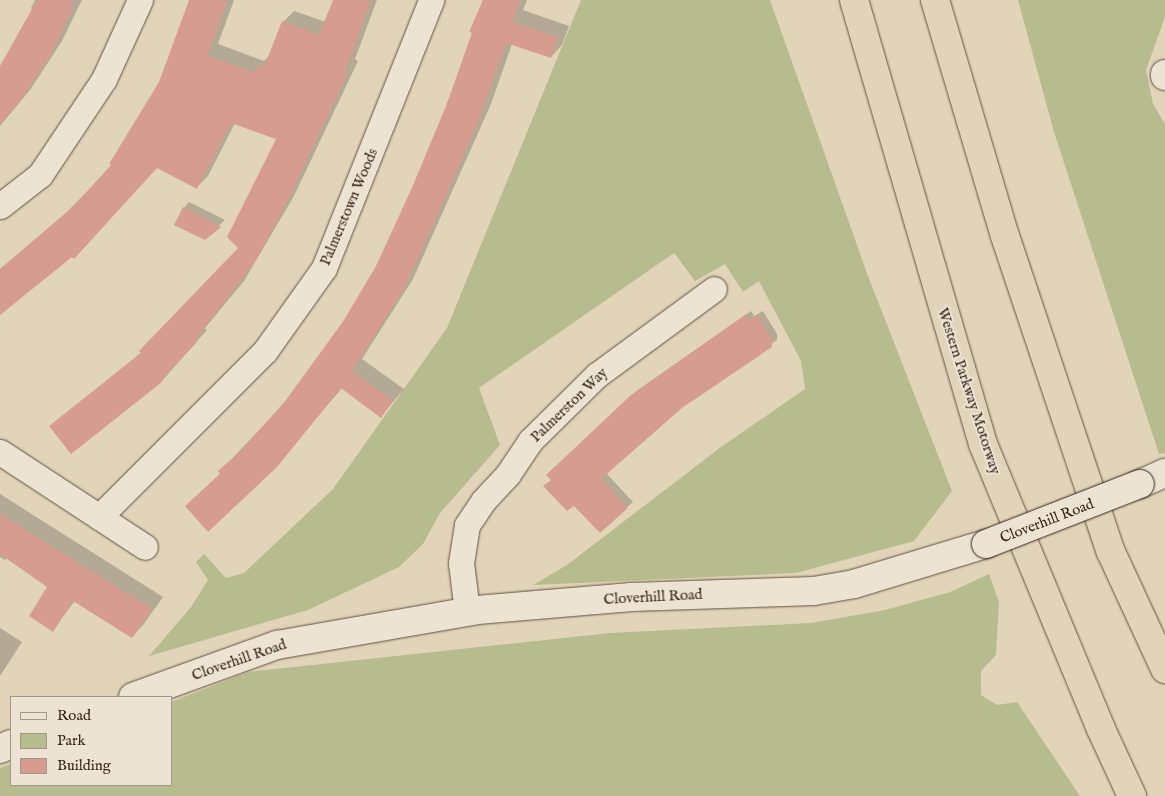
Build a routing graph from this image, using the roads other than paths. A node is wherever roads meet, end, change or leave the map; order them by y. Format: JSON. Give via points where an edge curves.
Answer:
{"nodes":[{"id":1,"x":140,"y":0,"type":"edge"},
{"id":2,"x":431,"y":0,"type":"edge"},
{"id":3,"x":854,"y":0,"type":"edge"},
{"id":4,"x":935,"y":0,"type":"edge"},
{"id":5,"x":0,"y":206,"type":"edge"},
{"id":6,"x":714,"y":289,"type":"dead end"},
{"id":7,"x":0,"y":452,"type":"edge"},
{"id":8,"x":1165,"y":473,"type":"edge"},
{"id":9,"x":99,"y":516,"type":"junction"},
{"id":10,"x":145,"y":547,"type":"dead end"},
{"id":11,"x":467,"y":611,"type":"junction"},
{"id":12,"x":1165,"y":669,"type":"edge"},
{"id":13,"x":136,"y":696,"type":"edge"},
{"id":14,"x":1132,"y":796,"type":"edge"}],
"edges":[{"from":1,"to":5,"type":"street","via":[[104,79],[40,174]]},
{"from":2,"to":9,"type":"street","name":"Palmerstown Woods","via":[[324,268],[265,351]]},
{"from":3,"to":14,"type":"highway","name":"Western Parkway Motorway","via":[[983,444]]},
{"from":4,"to":12,"type":"highway","via":[[1005,236],[1111,552]]},
{"from":6,"to":11,"type":"street","name":"Palmerston Way","via":[[597,375],[530,441],[508,474],[483,501],[467,525],[465,535],[462,563]]},
{"from":7,"to":9,"type":"street"},
{"from":8,"to":11,"type":"street","name":"Cloverhill Road","bridge":true,"via":[[986,544],[854,584],[814,591],[630,597]]},
{"from":9,"to":10,"type":"street"},
{"from":11,"to":13,"type":"street","name":"Cloverhill Road","via":[[277,645]]}]}
